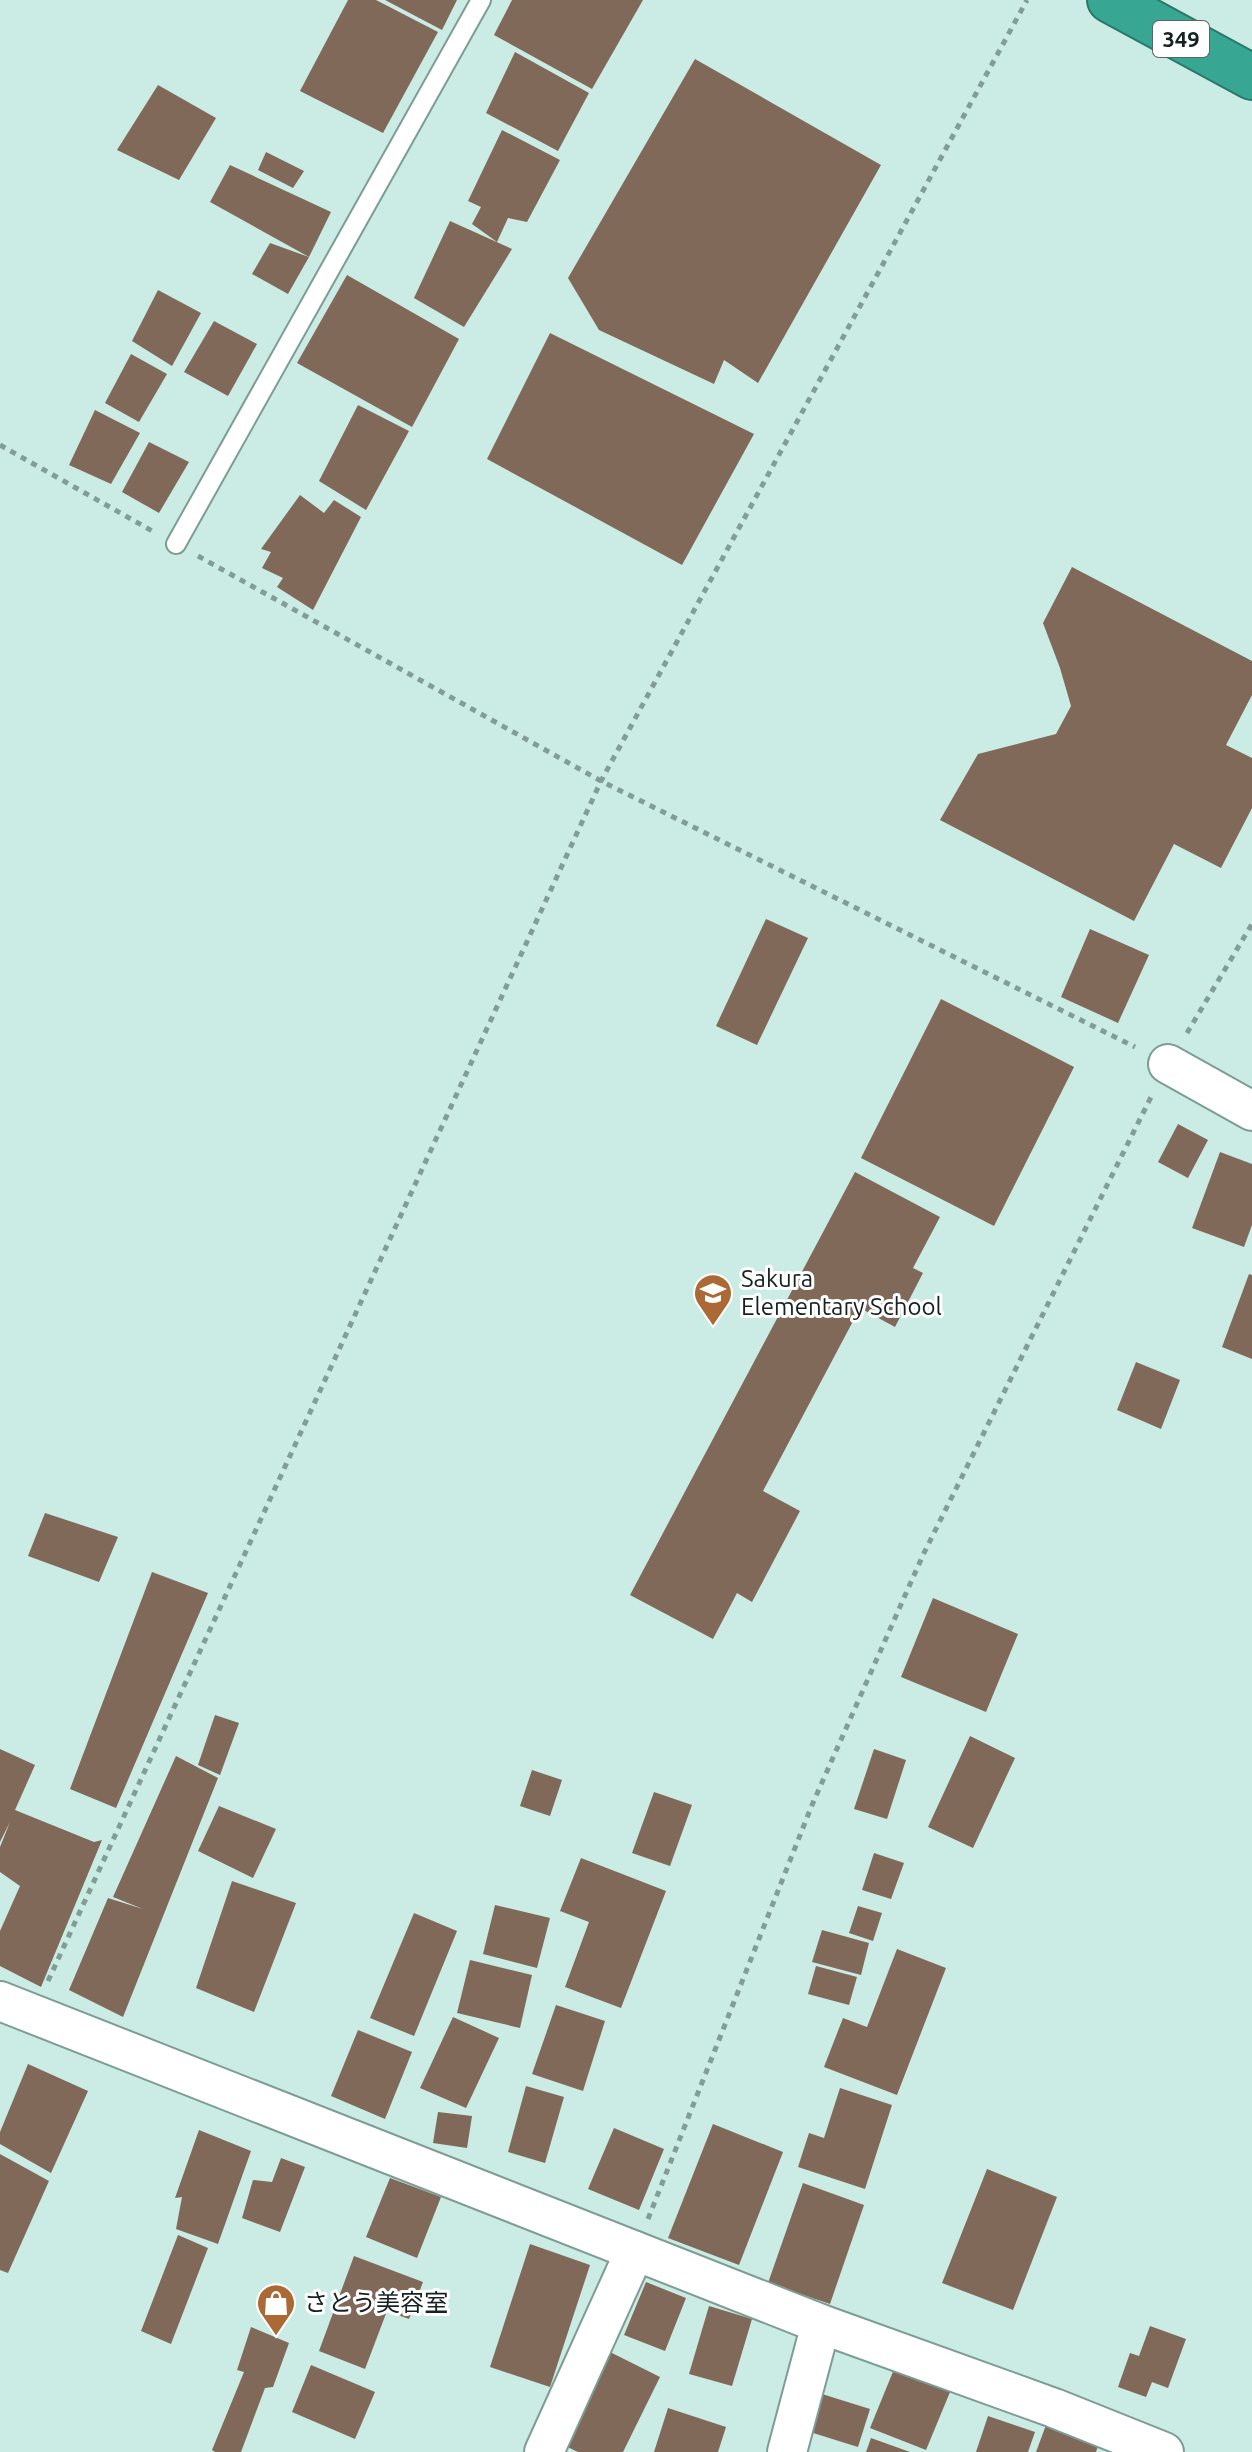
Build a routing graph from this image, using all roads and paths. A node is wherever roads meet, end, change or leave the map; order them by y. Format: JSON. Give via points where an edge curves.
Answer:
{"nodes":[{"id":1,"x":481,"y":0,"type":"edge"},
{"id":2,"x":1027,"y":0,"type":"edge"},
{"id":3,"x":1110,"y":0,"type":"edge"},
{"id":4,"x":1252,"y":77,"type":"edge"},
{"id":5,"x":0,"y":445,"type":"edge"},
{"id":6,"x":176,"y":544,"type":"junction"},
{"id":7,"x":601,"y":781,"type":"junction"},
{"id":8,"x":1252,"y":924,"type":"edge"},
{"id":9,"x":1168,"y":1064,"type":"junction"},
{"id":10,"x":1252,"y":1111,"type":"edge"},
{"id":11,"x":16,"y":2007,"type":"edge"},
{"id":12,"x":635,"y":2251,"type":"junction"},
{"id":13,"x":821,"y":2324,"type":"junction"},
{"id":14,"x":544,"y":2452,"type":"edge"},
{"id":15,"x":787,"y":2452,"type":"edge"},
{"id":16,"x":1164,"y":2452,"type":"edge"}],
"edges":[{"from":1,"to":6,"type":"lane"},
{"from":2,"to":7,"type":"path"},
{"from":3,"to":4,"type":"highway","number":"349"},
{"from":5,"to":6,"type":"path"},
{"from":6,"to":7,"type":"path"},
{"from":7,"to":9,"type":"path"},
{"from":7,"to":11,"type":"path"},
{"from":8,"to":9,"type":"path"},
{"from":9,"to":10,"type":"street"},
{"from":9,"to":12,"type":"path","via":[[923,1555],[812,1805]]},
{"from":11,"to":12,"type":"street"},
{"from":12,"to":13,"type":"street"},
{"from":12,"to":14,"type":"street"},
{"from":13,"to":15,"type":"street"},
{"from":13,"to":16,"type":"street"}]}
